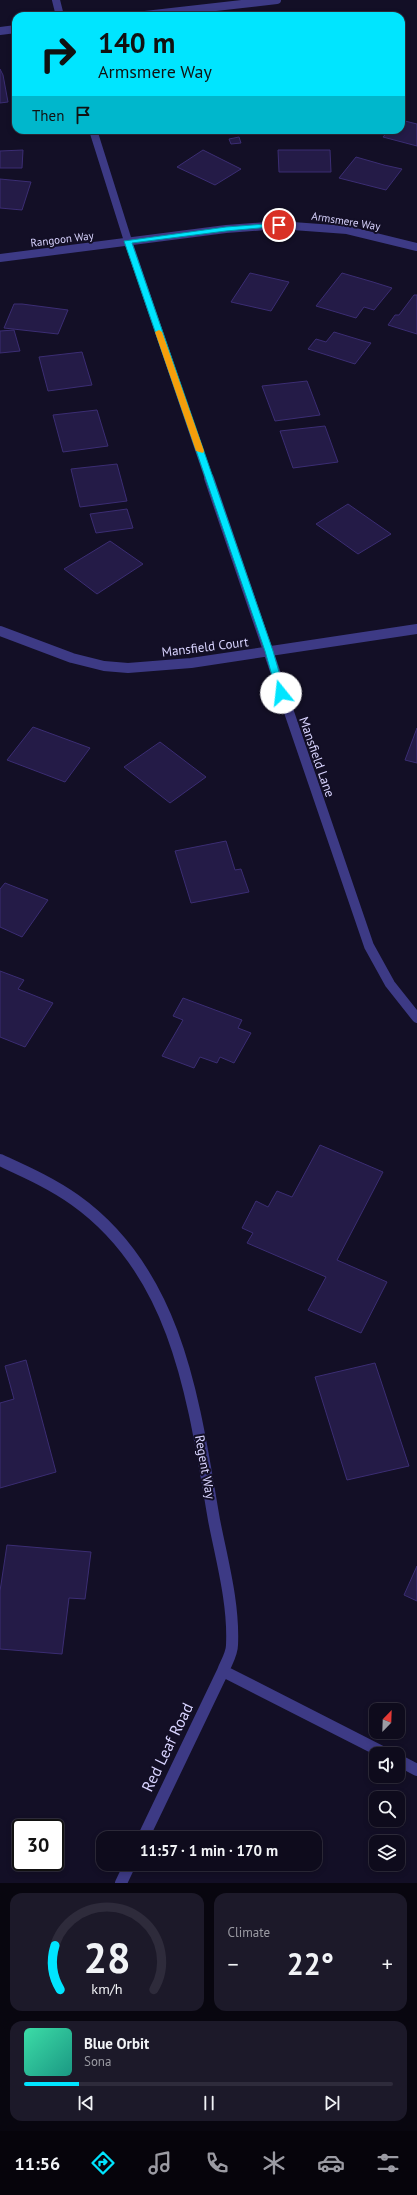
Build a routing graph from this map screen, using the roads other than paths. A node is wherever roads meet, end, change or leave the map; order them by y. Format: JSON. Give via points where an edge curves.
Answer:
{"nodes":[{"id":1,"x":56,"y":0,"type":"edge"},
{"id":2,"x":277,"y":0,"type":"edge"},
{"id":3,"x":59,"y":12,"type":"edge"},
{"id":4,"x":171,"y":12,"type":"edge"},
{"id":5,"x":12,"y":30,"type":"edge"},
{"id":6,"x":0,"y":31,"type":"edge"},
{"id":7,"x":94,"y":134,"type":"edge"},
{"id":8,"x":128,"y":241,"type":"junction"},
{"id":9,"x":417,"y":247,"type":"edge"},
{"id":10,"x":0,"y":258,"type":"edge"},
{"id":11,"x":417,"y":628,"type":"edge"},
{"id":12,"x":0,"y":631,"type":"edge"},
{"id":13,"x":269,"y":651,"type":"junction"},
{"id":14,"x":417,"y":1018,"type":"edge"},
{"id":15,"x":0,"y":1160,"type":"edge"},
{"id":16,"x":223,"y":1671,"type":"junction"},
{"id":17,"x":372,"y":1747,"type":"edge"},
{"id":18,"x":405,"y":1764,"type":"edge"},
{"id":19,"x":417,"y":1770,"type":"edge"},
{"id":20,"x":146,"y":1831,"type":"edge"},
{"id":21,"x":127,"y":1871,"type":"edge"},
{"id":22,"x":121,"y":1883,"type":"edge"}],
"edges":[{"from":1,"to":3,"type":"street"},
{"from":2,"to":4,"type":"street"},
{"from":5,"to":6,"type":"street"},
{"from":7,"to":8,"type":"street","name":"Mansfield Lane"},
{"from":8,"to":9,"type":"street","name":"Armsmere Way","via":[[279,225],[347,230]]},
{"from":8,"to":10,"type":"street","name":"Rangoon Way"},
{"from":8,"to":13,"type":"street","name":"Mansfield Lane"},
{"from":11,"to":13,"type":"street","name":"Mansfield Court"},
{"from":12,"to":13,"type":"street","name":"Mansfield Court","via":[[72,658],[104,666],[128,668],[191,663]]},
{"from":13,"to":14,"type":"street","name":"Mansfield Lane","via":[[281,693],[369,946],[379,969],[399,999]]},
{"from":15,"to":16,"type":"street","name":"Regent Way","via":[[40,1178],[75,1200],[107,1228],[131,1257],[157,1298],[177,1343],[192,1394],[230,1607],[232,1648]]},
{"from":16,"to":17,"type":"street"},
{"from":16,"to":20,"type":"street","name":"Red Leaf Road"},
{"from":18,"to":19,"type":"street"},
{"from":21,"to":22,"type":"street"}]}
